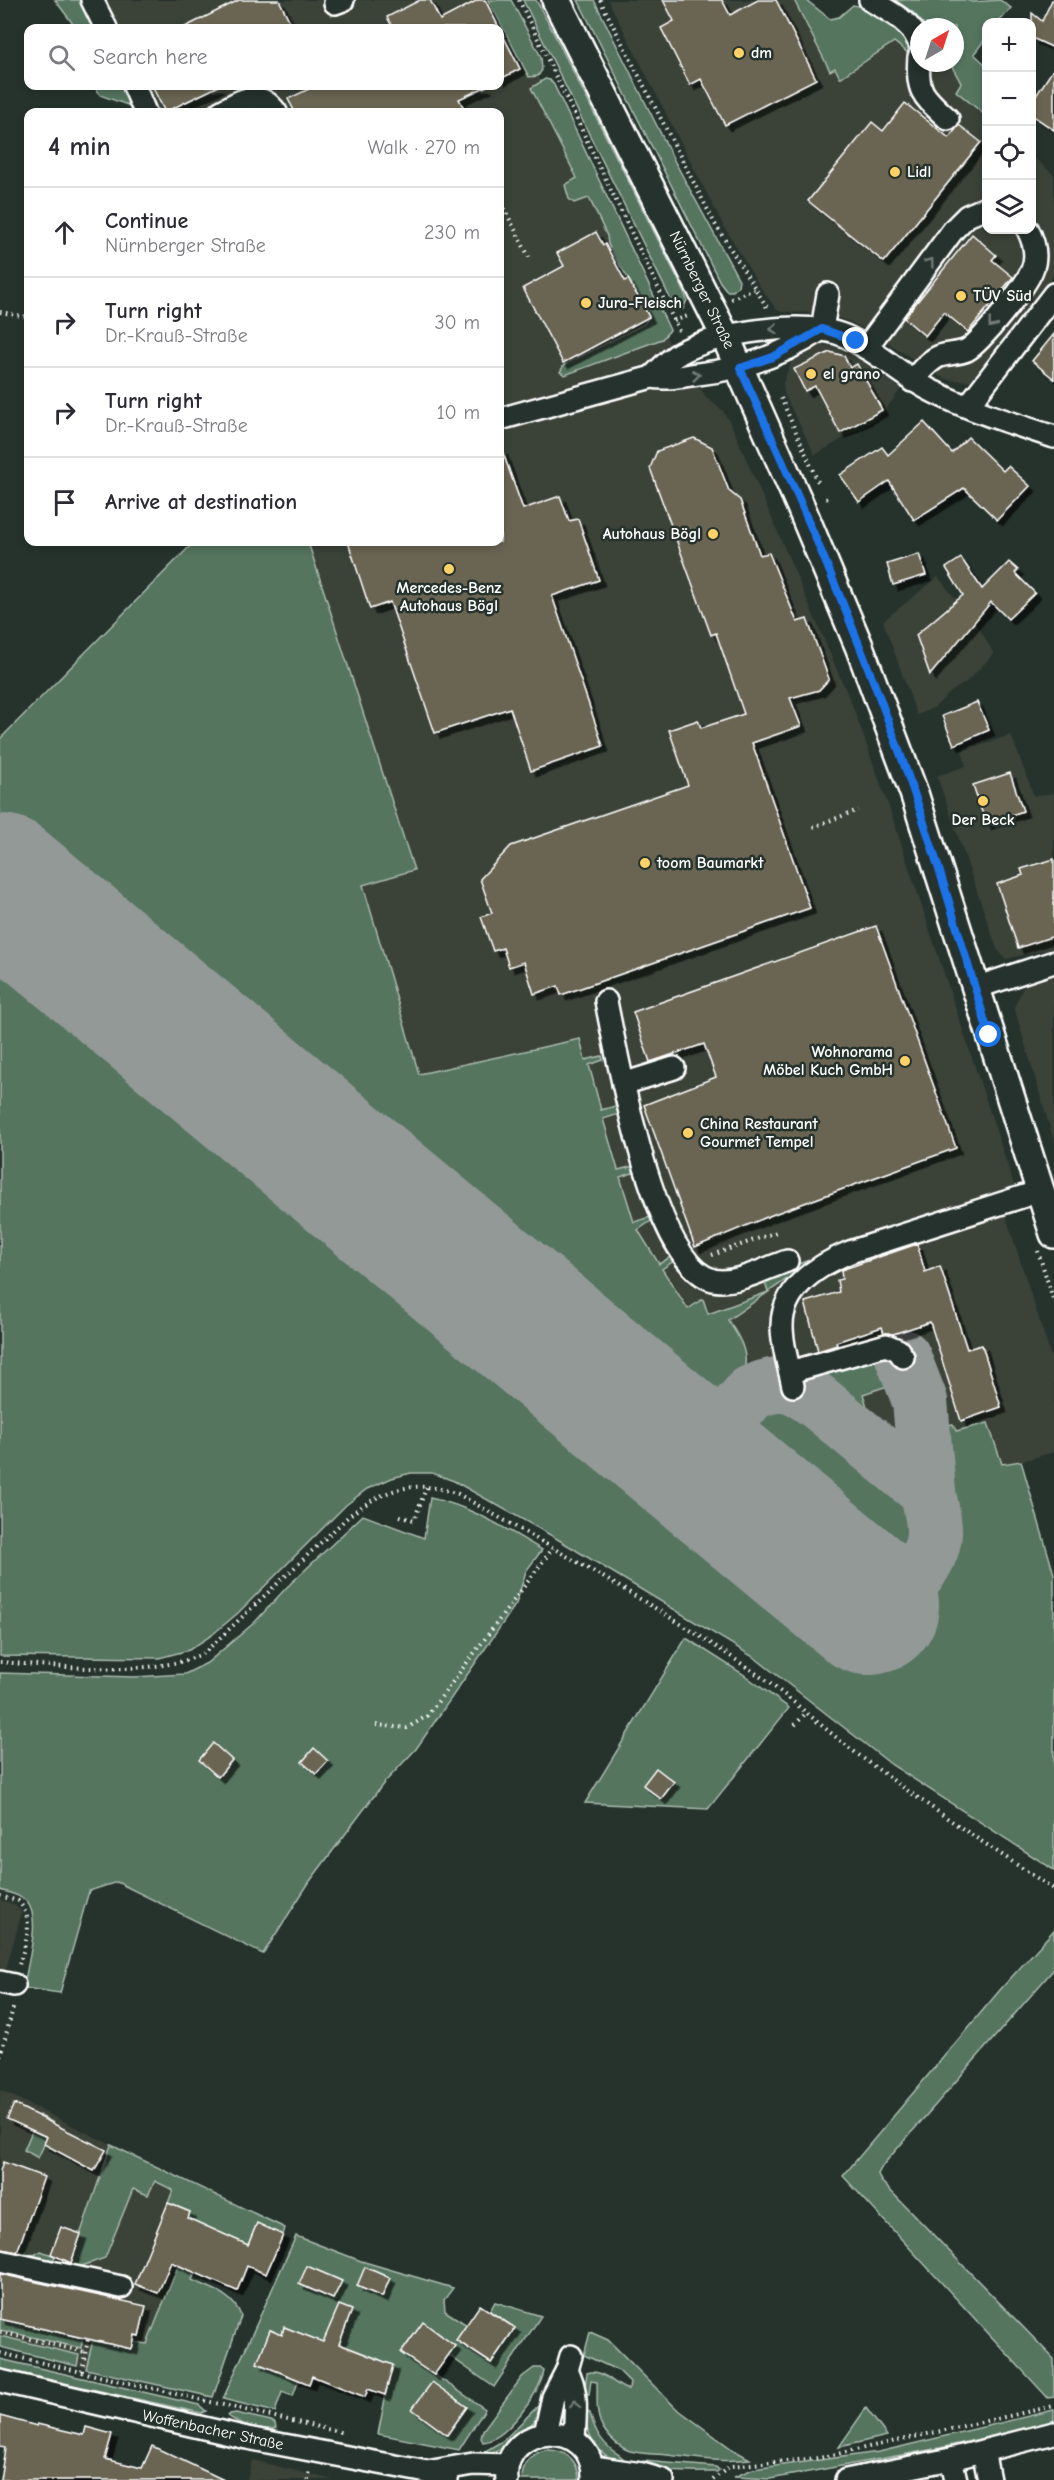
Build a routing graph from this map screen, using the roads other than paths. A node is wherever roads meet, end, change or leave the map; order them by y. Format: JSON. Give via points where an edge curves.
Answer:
{"nodes":[{"id":1,"x":92,"y":0,"type":"edge"},
{"id":2,"x":556,"y":0,"type":"edge"},
{"id":3,"x":870,"y":0,"type":"edge"},
{"id":4,"x":104,"y":24,"type":"edge"},
{"id":5,"x":910,"y":26,"type":"edge"},
{"id":6,"x":917,"y":72,"type":"edge"},
{"id":7,"x":136,"y":90,"type":"edge"},
{"id":8,"x":143,"y":108,"type":"edge"},
{"id":9,"x":228,"y":108,"type":"edge"},
{"id":10,"x":273,"y":108,"type":"edge"},
{"id":11,"x":948,"y":119,"type":"dead end"},
{"id":12,"x":982,"y":210,"type":"edge"},
{"id":13,"x":1030,"y":234,"type":"edge"},
{"id":14,"x":828,"y":294,"type":"dead end"},
{"id":15,"x":1054,"y":294,"type":"edge"},
{"id":16,"x":822,"y":329,"type":"junction"},
{"id":17,"x":726,"y":338,"type":"junction"},
{"id":18,"x":866,"y":348,"type":"junction"},
{"id":19,"x":740,"y":368,"type":"junction"},
{"id":20,"x":652,"y":377,"type":"junction"},
{"id":21,"x":912,"y":381,"type":"junction"},
{"id":22,"x":968,"y":406,"type":"junction"},
{"id":23,"x":504,"y":418,"type":"edge"},
{"id":24,"x":1054,"y":437,"type":"edge"},
{"id":25,"x":1054,"y":962,"type":"edge"},
{"id":26,"x":975,"y":988,"type":"junction"},
{"id":27,"x":606,"y":1001,"type":"dead end"},
{"id":28,"x":674,"y":1068,"type":"dead end"},
{"id":29,"x":622,"y":1084,"type":"junction"},
{"id":30,"x":1040,"y":1191,"type":"junction"},
{"id":31,"x":1044,"y":1237,"type":"edge"},
{"id":32,"x":787,"y":1261,"type":"dead end"},
{"id":33,"x":903,"y":1357,"type":"dead end"},
{"id":34,"x":0,"y":2261,"type":"edge"},
{"id":35,"x":121,"y":2287,"type":"dead end"},
{"id":36,"x":0,"y":2381,"type":"edge"},
{"id":37,"x":1054,"y":2433,"type":"edge"},
{"id":38,"x":545,"y":2434,"type":"junction"},
{"id":39,"x":574,"y":2440,"type":"junction"},
{"id":40,"x":982,"y":2451,"type":"junction"},
{"id":41,"x":951,"y":2459,"type":"junction"},
{"id":42,"x":427,"y":2472,"type":"junction"},
{"id":43,"x":507,"y":2472,"type":"edge"},
{"id":44,"x":593,"y":2474,"type":"edge"},
{"id":45,"x":447,"y":2480,"type":"edge"},
{"id":46,"x":663,"y":2480,"type":"edge"},
{"id":47,"x":846,"y":2480,"type":"edge"},
{"id":48,"x":957,"y":2480,"type":"edge"},
{"id":49,"x":989,"y":2480,"type":"edge"}],
"edges":[{"from":1,"to":4,"type":"street"},
{"from":2,"to":17,"type":"main road","name":"Nürnberger Straße"},
{"from":3,"to":5,"type":"street"},
{"from":6,"to":11,"type":"street","via":[[920,88],[928,101]]},
{"from":7,"to":8,"type":"street"},
{"from":9,"to":10,"type":"street","via":[[257,97]]},
{"from":18,"to":12,"type":"street","one_way":true,"via":[[954,229],[967,216]]},
{"from":13,"to":21,"type":"street","one_way":true,"via":[[1035,258],[1024,283],[974,345],[960,353],[935,358]]},
{"from":14,"to":16,"type":"street"},
{"from":15,"to":22,"type":"street"},
{"from":16,"to":17,"type":"street","one_way":true,"via":[[782,328]]},
{"from":16,"to":18,"type":"street","via":[[846,336]]},
{"from":16,"to":19,"type":"street","via":[[773,357]]},
{"from":17,"to":19,"type":"main road","name":"Nürnberger Straße"},
{"from":17,"to":20,"type":"street","via":[[680,353]]},
{"from":18,"to":21,"type":"street"},
{"from":20,"to":19,"type":"street","one_way":true,"via":[[678,378]]},
{"from":19,"to":26,"type":"main road","name":"Nürnberger Straße","via":[[882,704]]},
{"from":20,"to":23,"type":"street"},
{"from":21,"to":22,"type":"street"},
{"from":22,"to":24,"type":"street"},
{"from":25,"to":26,"type":"street"},
{"from":26,"to":30,"type":"main road","name":"Nürnberger Straße"},
{"from":27,"to":29,"type":"street"},
{"from":28,"to":29,"type":"street"},
{"from":29,"to":32,"type":"street","via":[[646,1171],[666,1225],[696,1272],[712,1280],[726,1280]]},
{"from":30,"to":31,"type":"main road","name":"Nürnberger Straße"},
{"from":30,"to":33,"type":"street","via":[[850,1252],[820,1267],[799,1285],[783,1314],[791,1379],[886,1345]]},
{"from":34,"to":35,"type":"street"},
{"from":36,"to":42,"type":"street","name":"Woffenbacher Straße","via":[[247,2438]]},
{"from":37,"to":40,"type":"street"},
{"from":38,"to":39,"type":"street","via":[[560,2434]]},
{"from":39,"to":38,"type":"street","one_way":true,"via":[[576,2400],[569,2363],[557,2387]]},
{"from":38,"to":43,"type":"street","name":"Woffenbacher Straße","via":[[523,2443]]},
{"from":39,"to":44,"type":"street","via":[[587,2454]]},
{"from":40,"to":41,"type":"street"},
{"from":40,"to":49,"type":"street"},
{"from":41,"to":47,"type":"street"},
{"from":41,"to":48,"type":"street"},
{"from":42,"to":43,"type":"street","name":"Woffenbacher Straße","via":[[473,2464]]},
{"from":42,"to":45,"type":"street","name":"Woffenbacher Straße"},
{"from":44,"to":46,"type":"street","via":[[642,2474]]}]}
